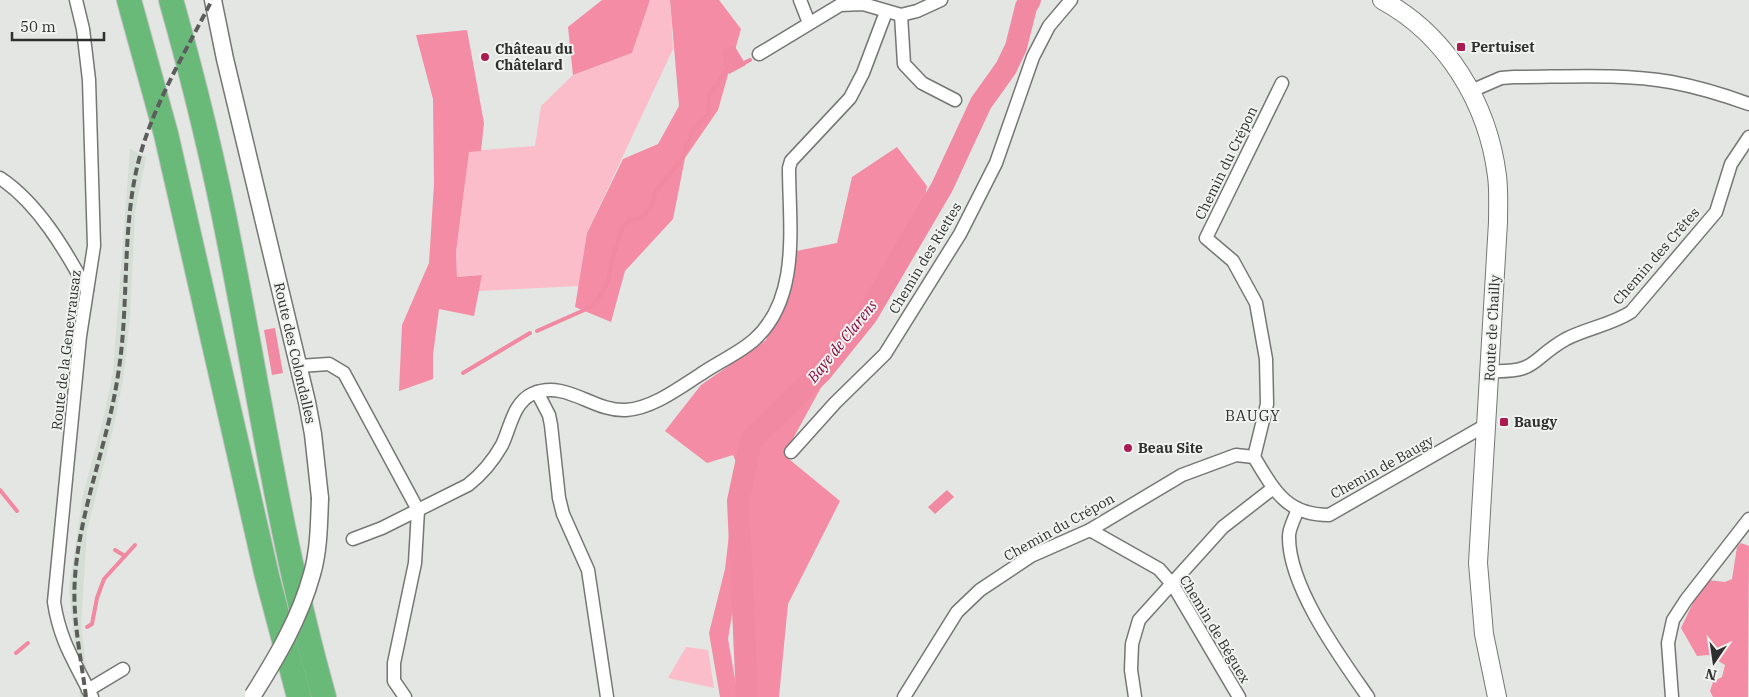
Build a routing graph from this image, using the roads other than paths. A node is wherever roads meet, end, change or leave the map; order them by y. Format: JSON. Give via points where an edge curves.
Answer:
{"nodes":[{"id":1,"x":76,"y":0,"type":"edge"},
{"id":2,"x":129,"y":0,"type":"edge"},
{"id":3,"x":171,"y":0,"type":"edge"},
{"id":4,"x":213,"y":0,"type":"edge"},
{"id":5,"x":800,"y":0,"type":"edge"},
{"id":6,"x":941,"y":0,"type":"edge"},
{"id":7,"x":1072,"y":0,"type":"edge"},
{"id":8,"x":1382,"y":0,"type":"edge"},
{"id":9,"x":886,"y":12,"type":"junction"},
{"id":10,"x":901,"y":15,"type":"junction"},
{"id":11,"x":809,"y":23,"type":"junction"},
{"id":12,"x":759,"y":54,"type":"dead end"},
{"id":13,"x":1282,"y":82,"type":"dead end"},
{"id":14,"x":1471,"y":91,"type":"junction"},
{"id":15,"x":955,"y":100,"type":"dead end"},
{"id":16,"x":1749,"y":104,"type":"edge"},
{"id":17,"x":1749,"y":137,"type":"edge"},
{"id":18,"x":0,"y":178,"type":"edge"},
{"id":19,"x":87,"y":290,"type":"junction"},
{"id":20,"x":299,"y":366,"type":"junction"},
{"id":21,"x":1489,"y":371,"type":"junction"},
{"id":22,"x":537,"y":392,"type":"junction"},
{"id":23,"x":1486,"y":425,"type":"junction"},
{"id":24,"x":791,"y":452,"type":"dead end"},
{"id":25,"x":1254,"y":458,"type":"junction"},
{"id":26,"x":1272,"y":488,"type":"junction"},
{"id":27,"x":418,"y":510,"type":"junction"},
{"id":28,"x":1297,"y":511,"type":"junction"},
{"id":29,"x":1749,"y":520,"type":"edge"},
{"id":30,"x":1090,"y":530,"type":"junction"},
{"id":31,"x":352,"y":539,"type":"dead end"},
{"id":32,"x":1173,"y":585,"type":"junction"},
{"id":33,"x":123,"y":669,"type":"dead end"},
{"id":34,"x":88,"y":694,"type":"edge"},
{"id":35,"x":252,"y":696,"type":"edge"},
{"id":36,"x":299,"y":697,"type":"edge"},
{"id":37,"x":324,"y":697,"type":"edge"},
{"id":38,"x":405,"y":697,"type":"edge"},
{"id":39,"x":608,"y":697,"type":"edge"},
{"id":40,"x":904,"y":697,"type":"edge"},
{"id":41,"x":1135,"y":697,"type":"edge"},
{"id":42,"x":1239,"y":697,"type":"edge"},
{"id":43,"x":1368,"y":697,"type":"edge"},
{"id":44,"x":1497,"y":697,"type":"edge"},
{"id":45,"x":1672,"y":697,"type":"edge"}],
"edges":[{"from":1,"to":19,"type":"street","name":"Route de la Genevrausaz","via":[[90,80],[94,246]]},
{"from":2,"to":36,"type":"highway","via":[[166,134],[267,576]]},
{"from":3,"to":37,"type":"highway","via":[[217,180],[285,536]]},
{"from":4,"to":20,"type":"street","name":"Route des Colondalles"},
{"from":5,"to":11,"type":"street"},
{"from":6,"to":10,"type":"street"},
{"from":7,"to":24,"type":"street","name":"Chemin des Riettes","via":[[1049,26],[1033,57],[996,163],[960,234],[884,354]]},
{"from":8,"to":14,"type":"main road","name":"Route de Chailly","via":[[1424,30],[1445,53]]},
{"from":9,"to":10,"type":"street"},
{"from":9,"to":11,"type":"street","via":[[852,3],[830,9]]},
{"from":9,"to":22,"type":"street","via":[[850,98],[791,161],[786,284],[782,301],[765,329],[753,341],[674,391],[636,408],[611,408],[558,390]]},
{"from":10,"to":15,"type":"street","via":[[904,64],[922,83]]},
{"from":11,"to":12,"type":"street"},
{"from":13,"to":25,"type":"street","name":"Chemin du Crépon","via":[[1206,238],[1233,261],[1256,303],[1266,359],[1267,404]]},
{"from":14,"to":16,"type":"street","via":[[1501,78],[1514,77],[1640,79],[1671,82]]},
{"from":14,"to":21,"type":"main road","name":"Route de Chailly","via":[[1483,117],[1498,178]]},
{"from":17,"to":21,"type":"street","name":"Chemin des Crêtes","via":[[1732,164],[1716,212],[1631,312],[1616,322],[1566,339],[1526,369]]},
{"from":18,"to":19,"type":"street","via":[[12,186],[55,235]]},
{"from":19,"to":34,"type":"street","name":"Route de la Genevrausaz","via":[[54,602],[68,652]]},
{"from":20,"to":27,"type":"street","via":[[329,364],[344,373]]},
{"from":20,"to":35,"type":"street","name":"Route des Colondalles","bridge":true,"via":[[313,434],[320,498],[318,538],[304,599],[286,640]]},
{"from":21,"to":23,"type":"main road","name":"Route de Chailly"},
{"from":22,"to":27,"type":"street","via":[[517,409],[502,444],[478,477]]},
{"from":22,"to":39,"type":"street","via":[[549,415],[563,514],[588,570]]},
{"from":23,"to":28,"type":"street","name":"Chemin de Baugy","via":[[1329,515]]},
{"from":23,"to":44,"type":"main road","name":"Route de Chailly","via":[[1479,591]]},
{"from":25,"to":26,"type":"street"},
{"from":25,"to":30,"type":"street","name":"Chemin du Crépon","via":[[1236,455],[1182,475]]},
{"from":26,"to":28,"type":"street"},
{"from":26,"to":32,"type":"street","via":[[1223,527]]},
{"from":27,"to":31,"type":"street"},
{"from":27,"to":38,"type":"street","via":[[418,543],[394,663],[394,681]]},
{"from":28,"to":43,"type":"street","via":[[1289,535],[1292,564],[1322,630]]},
{"from":29,"to":45,"type":"street","via":[[1673,620],[1668,642]]},
{"from":30,"to":32,"type":"street","name":"Chemin de Béguex","via":[[1159,570]]},
{"from":30,"to":40,"type":"street","name":"Chemin du Crépon","via":[[1031,556],[980,590],[957,612]]},
{"from":32,"to":41,"type":"street","via":[[1139,620],[1132,644],[1130,670]]},
{"from":32,"to":42,"type":"street","name":"Chemin de Béguex"},
{"from":33,"to":34,"type":"street"}]}
